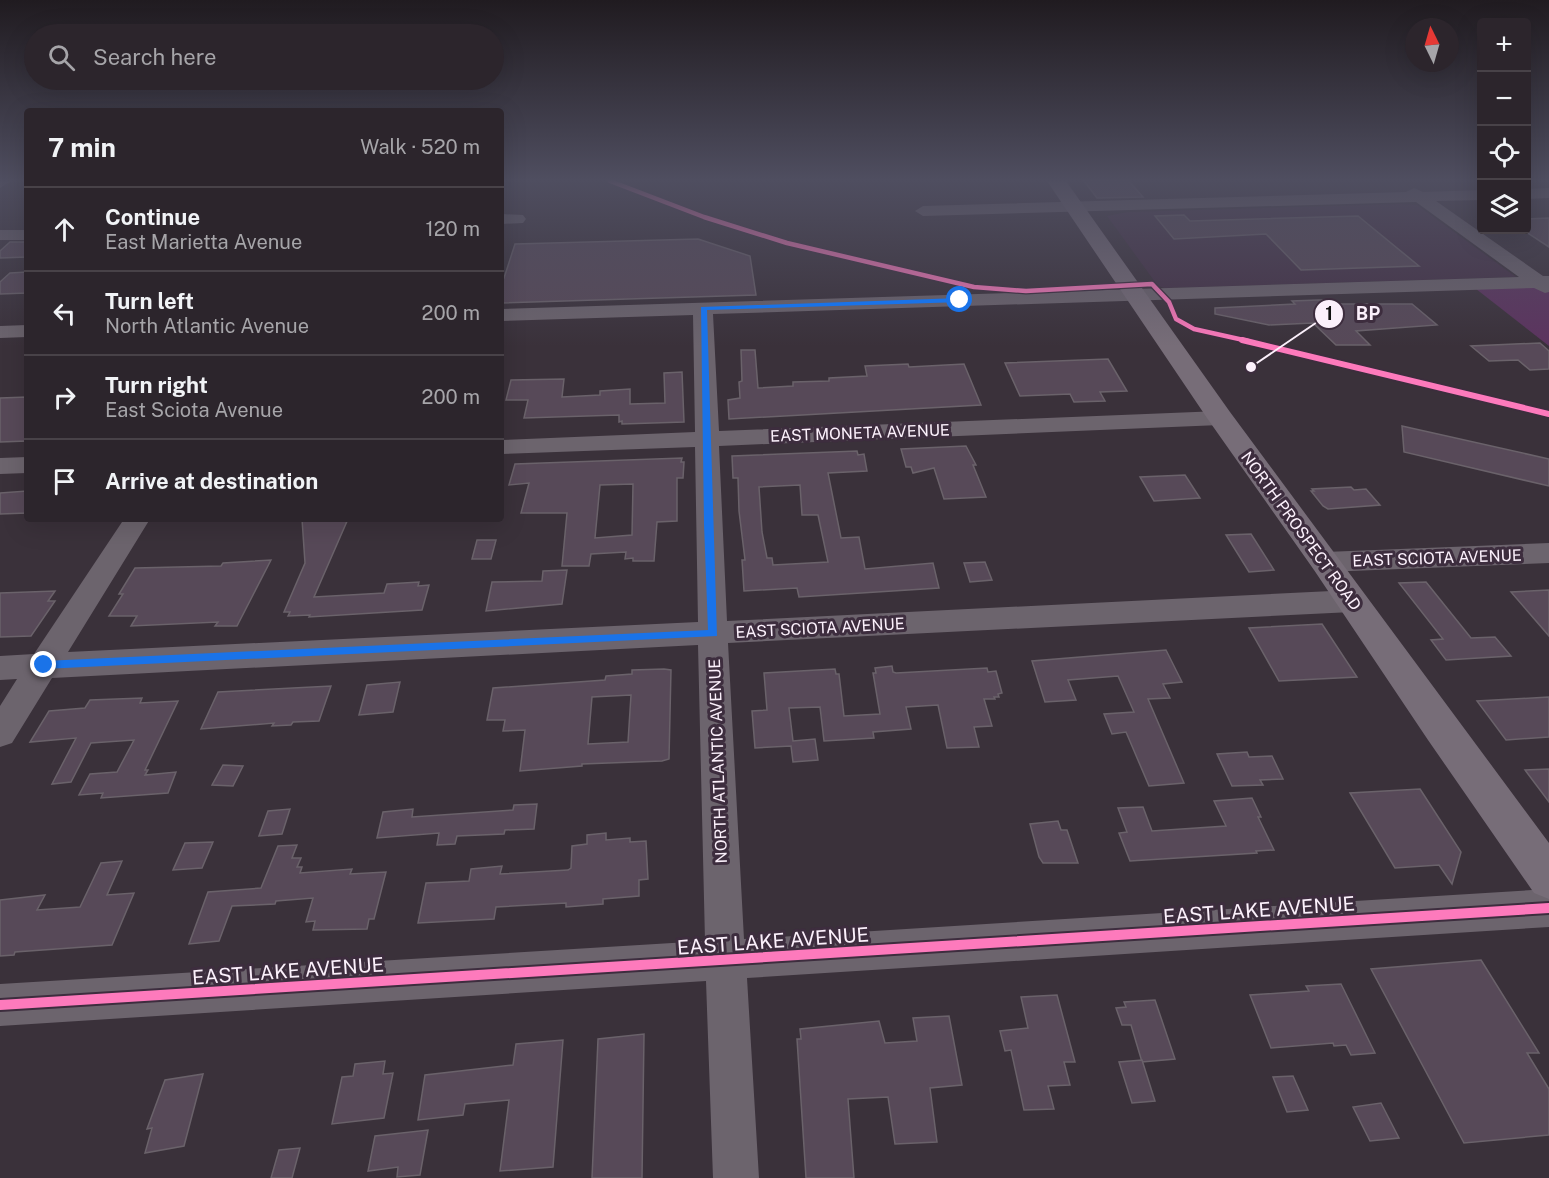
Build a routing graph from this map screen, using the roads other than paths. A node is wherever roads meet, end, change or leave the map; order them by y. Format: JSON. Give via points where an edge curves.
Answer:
{"nodes":[{"id":1,"x":1094,"y":236,"type":"edge"},
{"id":2,"x":1476,"y":236,"type":"edge"},
{"id":3,"x":1546,"y":285,"type":"edge"},
{"id":4,"x":1136,"y":295,"type":"junction"},
{"id":5,"x":704,"y":308,"type":"junction"},
{"id":6,"x":504,"y":315,"type":"edge"},
{"id":7,"x":24,"y":331,"type":"edge"},
{"id":8,"x":0,"y":332,"type":"edge"},
{"id":9,"x":1220,"y":418,"type":"junction"},
{"id":10,"x":707,"y":440,"type":"junction"},
{"id":11,"x":504,"y":447,"type":"edge"},
{"id":12,"x":24,"y":465,"type":"edge"},
{"id":13,"x":0,"y":466,"type":"edge"},
{"id":14,"x":135,"y":522,"type":"edge"},
{"id":15,"x":1549,"y":553,"type":"edge"},
{"id":16,"x":1325,"y":562,"type":"junction"},
{"id":17,"x":1352,"y":601,"type":"junction"},
{"id":18,"x":714,"y":633,"type":"junction"},
{"id":19,"x":44,"y":665,"type":"junction"},
{"id":20,"x":0,"y":668,"type":"edge"},
{"id":21,"x":0,"y":733,"type":"edge"},
{"id":22,"x":1549,"y":878,"type":"edge"},
{"id":23,"x":1549,"y":908,"type":"edge"},
{"id":24,"x":726,"y":960,"type":"junction"},
{"id":25,"x":0,"y":1005,"type":"edge"},
{"id":26,"x":736,"y":1178,"type":"edge"}],
"edges":[{"from":1,"to":4,"type":"main road","name":"NORTH PROSPECT ROAD"},
{"from":2,"to":3,"type":"street"},
{"from":3,"to":4,"type":"street"},
{"from":4,"to":5,"type":"street"},
{"from":4,"to":9,"type":"main road","name":"NORTH PROSPECT ROAD"},
{"from":5,"to":6,"type":"street"},
{"from":5,"to":10,"type":"street","name":"NORTH ATLANTIC AVENUE"},
{"from":7,"to":8,"type":"street"},
{"from":9,"to":10,"type":"street","name":"EAST MONETA AVENUE"},
{"from":9,"to":16,"type":"main road","name":"NORTH PROSPECT ROAD"},
{"from":10,"to":11,"type":"street","name":"EAST MONETA AVENUE"},
{"from":10,"to":18,"type":"street","name":"NORTH ATLANTIC AVENUE"},
{"from":12,"to":13,"type":"street"},
{"from":14,"to":19,"type":"street"},
{"from":15,"to":16,"type":"street","name":"EAST SCIOTA AVENUE"},
{"from":16,"to":17,"type":"main road","name":"NORTH PROSPECT ROAD"},
{"from":17,"to":18,"type":"street","name":"EAST SCIOTA AVENUE"},
{"from":17,"to":22,"type":"main road","name":"NORTH PROSPECT ROAD"},
{"from":18,"to":19,"type":"street","name":"EAST SCIOTA AVENUE"},
{"from":18,"to":24,"type":"street","name":"NORTH ATLANTIC AVENUE"},
{"from":19,"to":20,"type":"street","name":"EAST SCIOTA AVENUE"},
{"from":19,"to":21,"type":"street"},
{"from":23,"to":24,"type":"street","name":"EAST LAKE AVENUE"},
{"from":24,"to":25,"type":"street","name":"EAST LAKE AVENUE"},
{"from":24,"to":26,"type":"street","name":"NORTH ATLANTIC AVENUE"}]}
